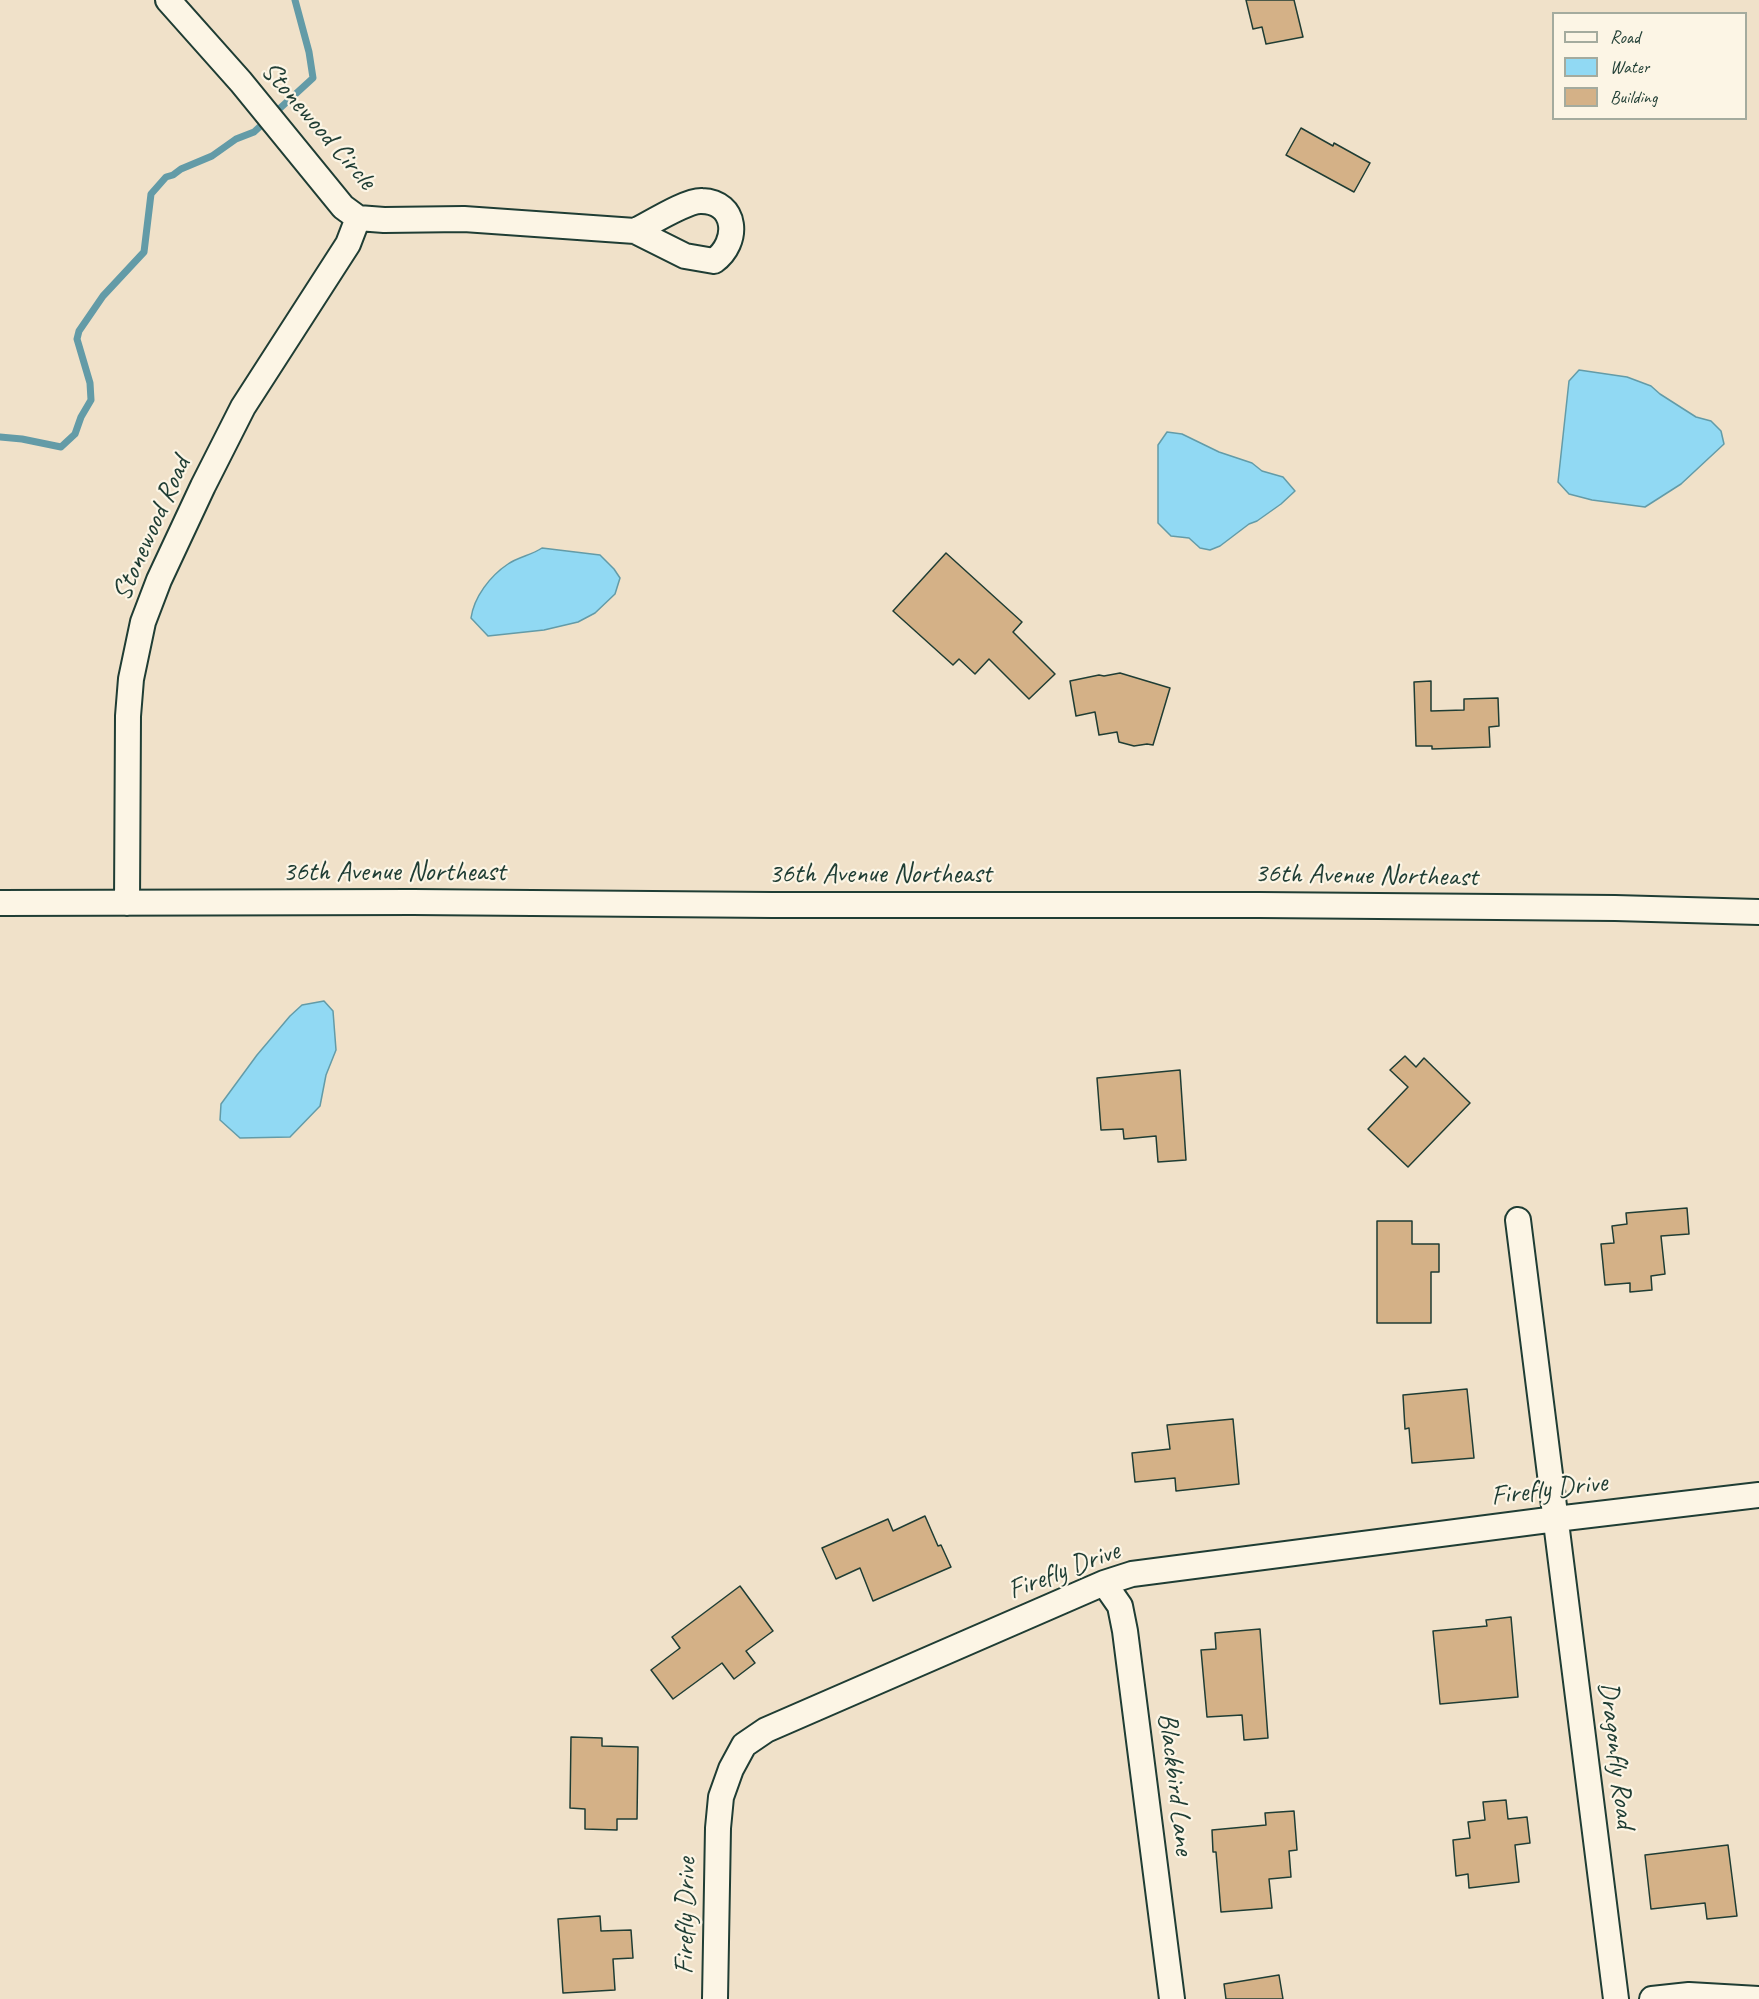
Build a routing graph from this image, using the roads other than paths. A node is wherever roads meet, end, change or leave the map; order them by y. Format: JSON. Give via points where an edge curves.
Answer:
{"nodes":[{"id":1,"x":168,"y":0,"type":"edge"},
{"id":2,"x":358,"y":218,"type":"junction"},
{"id":3,"x":635,"y":231,"type":"dead end"},
{"id":4,"x":0,"y":903,"type":"edge"},
{"id":5,"x":127,"y":903,"type":"junction"},
{"id":6,"x":1759,"y":912,"type":"edge"},
{"id":7,"x":1518,"y":1220,"type":"dead end"},
{"id":8,"x":1759,"y":1495,"type":"edge"},
{"id":9,"x":1556,"y":1519,"type":"junction"},
{"id":10,"x":1104,"y":1583,"type":"junction"},
{"id":11,"x":715,"y":1999,"type":"edge"},
{"id":12,"x":1172,"y":1999,"type":"edge"},
{"id":13,"x":1616,"y":1999,"type":"edge"},
{"id":14,"x":1653,"y":1999,"type":"edge"},
{"id":15,"x":1759,"y":1999,"type":"edge"}],
"edges":[{"from":1,"to":2,"type":"street","name":"Stonewood Circle","via":[[343,207]]},
{"from":2,"to":3,"type":"street","name":"Stonewood Circle","via":[[475,220]]},
{"from":2,"to":5,"type":"street","name":"Stonewood Road","via":[[348,244],[243,406],[159,580],[143,622],[128,716]]},
{"from":4,"to":5,"type":"street","name":"36th Avenue Northeast"},
{"from":5,"to":6,"type":"street","name":"36th Avenue Northeast","via":[[1260,904]]},
{"from":7,"to":9,"type":"street","name":"Dragonfly Road"},
{"from":8,"to":9,"type":"street","name":"Firefly Drive"},
{"from":9,"to":10,"type":"street","name":"Firefly Drive","via":[[1169,1568]]},
{"from":9,"to":13,"type":"street","name":"Dragonfly Road"},
{"from":10,"to":11,"type":"street","name":"Firefly Drive","via":[[797,1714],[744,1745],[721,1797],[717,1828]]},
{"from":10,"to":12,"type":"street","name":"Blackbird Lane","via":[[1120,1606],[1125,1631]]},
{"from":14,"to":15,"type":"street","via":[[1689,1995]]}]}
